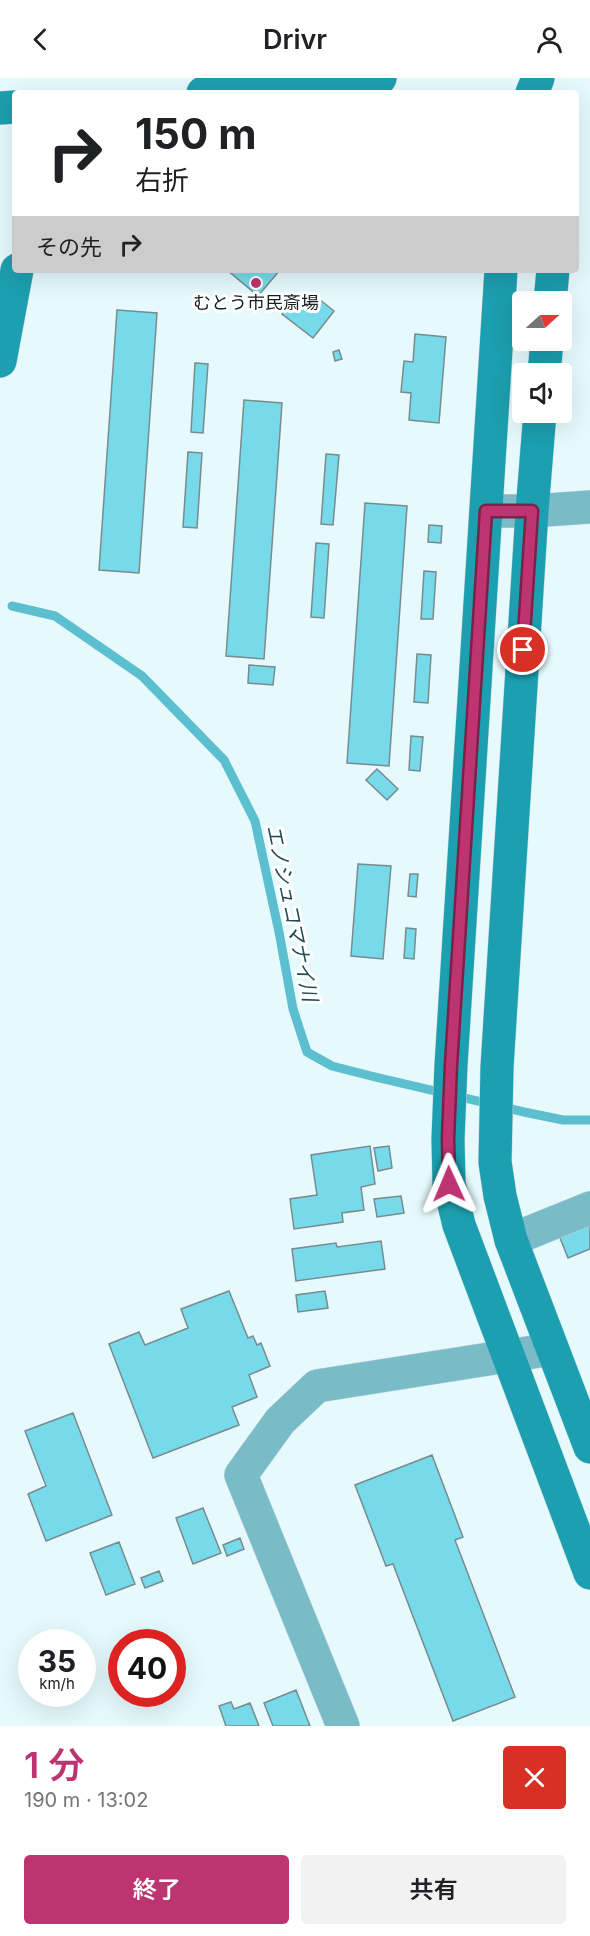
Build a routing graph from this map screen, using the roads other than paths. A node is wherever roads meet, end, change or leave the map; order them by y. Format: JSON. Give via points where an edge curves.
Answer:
{"nodes":[{"id":1,"x":381,"y":78,"type":"edge"},
{"id":2,"x":238,"y":90,"type":"edge"},
{"id":3,"x":16,"y":273,"type":"edge"},
{"id":4,"x":501,"y":273,"type":"edge"},
{"id":5,"x":553,"y":273,"type":"edge"},
{"id":6,"x":551,"y":291,"type":"edge"},
{"id":7,"x":0,"y":362,"type":"edge"},
{"id":8,"x":539,"y":423,"type":"edge"},
{"id":9,"x":590,"y":507,"type":"edge"},
{"id":10,"x":486,"y":511,"type":"junction"},
{"id":11,"x":532,"y":511,"type":"junction"},
{"id":12,"x":590,"y":1208,"type":"edge"},
{"id":13,"x":511,"y":1240,"type":"junction"},
{"id":14,"x":552,"y":1349,"type":"junction"},
{"id":15,"x":508,"y":1356,"type":"junction"},
{"id":16,"x":590,"y":1447,"type":"edge"},
{"id":17,"x":590,"y":1573,"type":"edge"},
{"id":18,"x":343,"y":1726,"type":"edge"}],
"edges":[{"from":1,"to":2,"type":"street"},
{"from":3,"to":7,"type":"street"},
{"from":4,"to":10,"type":"street"},
{"from":5,"to":6,"type":"street"},
{"from":8,"to":11,"type":"street"},
{"from":9,"to":11,"type":"street"},
{"from":10,"to":11,"type":"street"},
{"from":10,"to":15,"type":"street","via":[[451,1065],[449,1184],[459,1225]]},
{"from":11,"to":13,"type":"street","via":[[496,1067],[495,1162]]},
{"from":12,"to":13,"type":"street"},
{"from":13,"to":14,"type":"street"},
{"from":14,"to":15,"type":"street"},
{"from":14,"to":16,"type":"street"},
{"from":15,"to":17,"type":"street"},
{"from":15,"to":18,"type":"street","via":[[317,1386],[280,1421],[241,1475]]}]}
